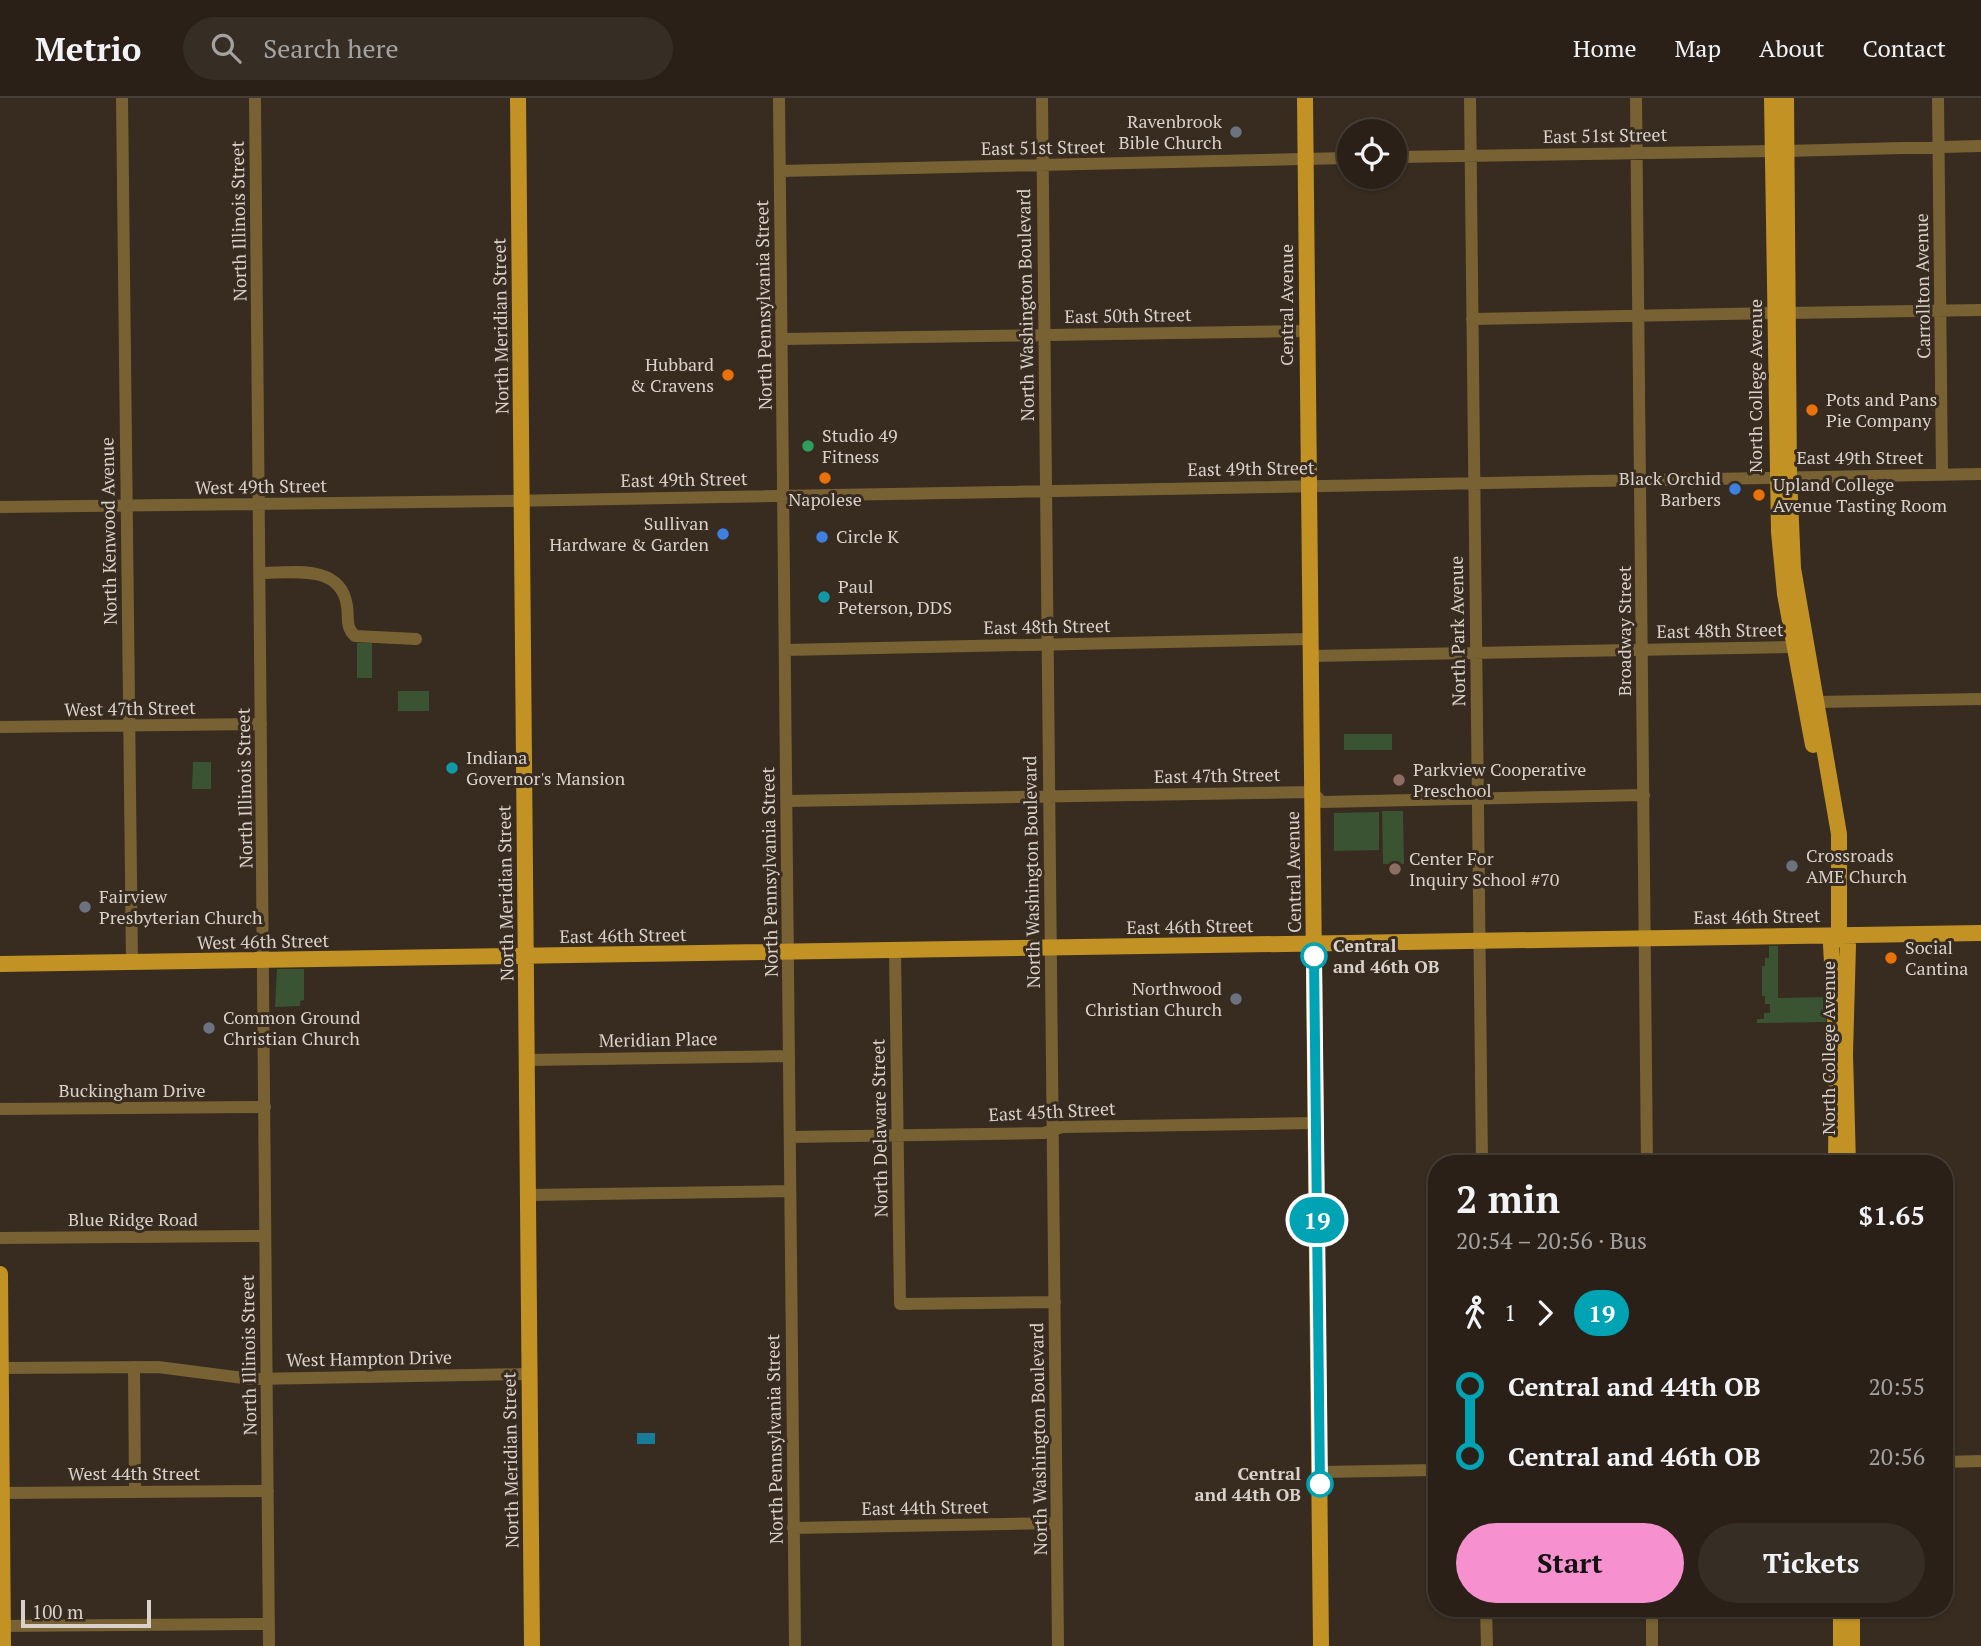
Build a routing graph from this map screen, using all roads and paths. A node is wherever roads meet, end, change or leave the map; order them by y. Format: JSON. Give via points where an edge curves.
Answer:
{"nodes":[{"id":1,"x":122,"y":98,"type":"edge"},
{"id":2,"x":255,"y":98,"type":"edge"},
{"id":3,"x":518,"y":98,"type":"edge"},
{"id":4,"x":779,"y":98,"type":"edge"},
{"id":5,"x":1042,"y":98,"type":"edge"},
{"id":6,"x":1305,"y":98,"type":"edge"},
{"id":7,"x":1470,"y":98,"type":"edge"},
{"id":8,"x":1636,"y":98,"type":"edge"},
{"id":9,"x":1772,"y":98,"type":"edge"},
{"id":10,"x":1786,"y":98,"type":"edge"},
{"id":11,"x":1938,"y":98,"type":"edge"},
{"id":12,"x":1981,"y":146,"type":"edge"},
{"id":13,"x":1939,"y":147,"type":"junction"},
{"id":14,"x":1780,"y":151,"type":"junction"},
{"id":15,"x":1637,"y":153,"type":"junction"},
{"id":16,"x":1470,"y":156,"type":"junction"},
{"id":17,"x":1407,"y":158,"type":"edge"},
{"id":18,"x":1337,"y":159,"type":"edge"},
{"id":19,"x":1306,"y":160,"type":"junction"},
{"id":20,"x":1042,"y":166,"type":"junction"},
{"id":21,"x":780,"y":171,"type":"junction"},
{"id":22,"x":1981,"y":310,"type":"edge"},
{"id":23,"x":1941,"y":311,"type":"junction"},
{"id":24,"x":1781,"y":313,"type":"junction"},
{"id":25,"x":1639,"y":316,"type":"junction"},
{"id":26,"x":1472,"y":318,"type":"junction"},
{"id":27,"x":1307,"y":331,"type":"junction"},
{"id":28,"x":1044,"y":335,"type":"junction"},
{"id":29,"x":782,"y":339,"type":"junction"},
{"id":30,"x":1942,"y":474,"type":"junction"},
{"id":31,"x":1981,"y":474,"type":"edge"},
{"id":32,"x":1783,"y":476,"type":"junction"},
{"id":33,"x":1641,"y":479,"type":"junction"},
{"id":34,"x":1474,"y":481,"type":"junction"},
{"id":35,"x":1308,"y":486,"type":"junction"},
{"id":36,"x":1046,"y":490,"type":"junction"},
{"id":37,"x":784,"y":496,"type":"junction"},
{"id":38,"x":522,"y":501,"type":"junction"},
{"id":39,"x":259,"y":505,"type":"junction"},
{"id":40,"x":126,"y":506,"type":"junction"},
{"id":41,"x":0,"y":507,"type":"edge"},
{"id":42,"x":260,"y":573,"type":"junction"},
{"id":43,"x":416,"y":639,"type":"dead end"},
{"id":44,"x":1310,"y":639,"type":"junction"},
{"id":45,"x":1048,"y":644,"type":"junction"},
{"id":46,"x":1794,"y":647,"type":"junction"},
{"id":47,"x":785,"y":650,"type":"junction"},
{"id":48,"x":1642,"y":650,"type":"junction"},
{"id":49,"x":1476,"y":654,"type":"junction"},
{"id":50,"x":1310,"y":656,"type":"junction"},
{"id":51,"x":1981,"y":699,"type":"edge"},
{"id":52,"x":1816,"y":702,"type":"junction"},
{"id":53,"x":261,"y":724,"type":"junction"},
{"id":54,"x":129,"y":726,"type":"junction"},
{"id":55,"x":0,"y":727,"type":"edge"},
{"id":56,"x":1312,"y":792,"type":"junction"},
{"id":57,"x":1644,"y":795,"type":"junction"},
{"id":58,"x":1049,"y":796,"type":"junction"},
{"id":59,"x":1478,"y":798,"type":"junction"},
{"id":60,"x":787,"y":801,"type":"junction"},
{"id":61,"x":1837,"y":878,"type":"junction"},
{"id":62,"x":1981,"y":933,"type":"edge"},
{"id":63,"x":1839,"y":935,"type":"junction"},
{"id":64,"x":1644,"y":938,"type":"junction"},
{"id":65,"x":1479,"y":941,"type":"junction"},
{"id":66,"x":1314,"y":944,"type":"junction"},
{"id":67,"x":1051,"y":948,"type":"junction"},
{"id":68,"x":895,"y":951,"type":"junction"},
{"id":69,"x":788,"y":953,"type":"junction"},
{"id":70,"x":526,"y":957,"type":"junction"},
{"id":71,"x":264,"y":961,"type":"junction"},
{"id":72,"x":132,"y":963,"type":"junction"},
{"id":73,"x":0,"y":964,"type":"edge"},
{"id":74,"x":789,"y":1056,"type":"junction"},
{"id":75,"x":527,"y":1060,"type":"junction"},
{"id":76,"x":265,"y":1107,"type":"junction"},
{"id":77,"x":0,"y":1110,"type":"edge"},
{"id":78,"x":1315,"y":1123,"type":"junction"},
{"id":79,"x":1052,"y":1130,"type":"junction"},
{"id":80,"x":898,"y":1136,"type":"junction"},
{"id":81,"x":790,"y":1137,"type":"junction"},
{"id":82,"x":1482,"y":1155,"type":"edge"},
{"id":83,"x":1647,"y":1155,"type":"edge"},
{"id":84,"x":1836,"y":1155,"type":"edge"},
{"id":85,"x":1848,"y":1155,"type":"edge"},
{"id":86,"x":790,"y":1191,"type":"junction"},
{"id":87,"x":528,"y":1195,"type":"junction"},
{"id":88,"x":265,"y":1236,"type":"junction"},
{"id":89,"x":0,"y":1238,"type":"edge"},
{"id":90,"x":0,"y":1273,"type":"edge"},
{"id":91,"x":1055,"y":1302,"type":"junction"},
{"id":92,"x":0,"y":1367,"type":"edge"},
{"id":93,"x":134,"y":1367,"type":"junction"},
{"id":94,"x":529,"y":1374,"type":"junction"},
{"id":95,"x":267,"y":1378,"type":"junction"},
{"id":96,"x":1981,"y":1461,"type":"edge"},
{"id":97,"x":1953,"y":1462,"type":"edge"},
{"id":98,"x":1428,"y":1470,"type":"edge"},
{"id":99,"x":1320,"y":1472,"type":"junction"},
{"id":100,"x":268,"y":1491,"type":"junction"},
{"id":101,"x":135,"y":1492,"type":"junction"},
{"id":102,"x":1,"y":1493,"type":"edge"},
{"id":103,"x":1057,"y":1523,"type":"junction"},
{"id":104,"x":793,"y":1528,"type":"junction"},
{"id":105,"x":1486,"y":1617,"type":"edge"},
{"id":106,"x":1652,"y":1617,"type":"edge"},
{"id":107,"x":1841,"y":1617,"type":"edge"},
{"id":108,"x":1852,"y":1617,"type":"edge"},
{"id":109,"x":269,"y":1623,"type":"junction"},
{"id":110,"x":1,"y":1626,"type":"edge"},
{"id":111,"x":3,"y":1646,"type":"edge"},
{"id":112,"x":269,"y":1646,"type":"edge"},
{"id":113,"x":532,"y":1646,"type":"edge"},
{"id":114,"x":795,"y":1646,"type":"edge"},
{"id":115,"x":1058,"y":1646,"type":"edge"},
{"id":116,"x":1321,"y":1646,"type":"edge"},
{"id":117,"x":1487,"y":1646,"type":"edge"},
{"id":118,"x":1652,"y":1646,"type":"edge"},
{"id":119,"x":1841,"y":1646,"type":"edge"},
{"id":120,"x":1852,"y":1646,"type":"edge"}],
"edges":[{"from":1,"to":40,"type":"street","name":"North Kenwood Avenue"},
{"from":2,"to":39,"type":"street","name":"North Illinois Street"},
{"from":3,"to":38,"type":"main road","name":"North Meridian Street"},
{"from":4,"to":21,"type":"street","name":"North Pennsylvania Street"},
{"from":5,"to":20,"type":"street","name":"North Washington Boulevard"},
{"from":6,"to":19,"type":"main road","name":"Central Avenue"},
{"from":7,"to":16,"type":"street","name":"North Park Avenue"},
{"from":8,"to":15,"type":"street","name":"Broadway Street"},
{"from":9,"to":14,"type":"main road","name":"North College Avenue"},
{"from":10,"to":14,"type":"main road","name":"North College Avenue"},
{"from":11,"to":13,"type":"street","name":"Carrollton Avenue"},
{"from":12,"to":13,"type":"street","name":"East 51st Street"},
{"from":13,"to":14,"type":"street","name":"East 51st Street"},
{"from":13,"to":23,"type":"street","name":"Carrollton Avenue"},
{"from":14,"to":15,"type":"street","name":"East 51st Street"},
{"from":14,"to":24,"type":"main road","name":"North College Avenue"},
{"from":15,"to":16,"type":"street","name":"East 51st Street"},
{"from":15,"to":25,"type":"street","name":"Broadway Street"},
{"from":16,"to":17,"type":"street","name":"East 51st Street"},
{"from":16,"to":26,"type":"street","name":"North Park Avenue"},
{"from":18,"to":19,"type":"street","name":"East 51st Street"},
{"from":19,"to":20,"type":"street","name":"East 51st Street"},
{"from":19,"to":27,"type":"main road","name":"Central Avenue"},
{"from":20,"to":21,"type":"street","name":"East 51st Street"},
{"from":20,"to":28,"type":"street","name":"North Washington Boulevard"},
{"from":21,"to":29,"type":"street","name":"North Pennsylvania Street"},
{"from":22,"to":23,"type":"street"},
{"from":23,"to":24,"type":"street"},
{"from":23,"to":30,"type":"street","name":"Carrollton Avenue"},
{"from":24,"to":25,"type":"street"},
{"from":24,"to":32,"type":"main road","name":"North College Avenue"},
{"from":25,"to":26,"type":"street"},
{"from":25,"to":33,"type":"street","name":"Broadway Street"},
{"from":26,"to":34,"type":"street","name":"North Park Avenue"},
{"from":27,"to":28,"type":"street","name":"East 50th Street"},
{"from":27,"to":35,"type":"main road","name":"Central Avenue"},
{"from":28,"to":29,"type":"street","name":"East 50th Street"},
{"from":28,"to":36,"type":"street","name":"North Washington Boulevard"},
{"from":29,"to":37,"type":"street","name":"North Pennsylvania Street"},
{"from":30,"to":31,"type":"street","name":"East 49th Street"},
{"from":30,"to":32,"type":"street","name":"East 49th Street"},
{"from":32,"to":33,"type":"street","name":"East 49th Street"},
{"from":32,"to":46,"type":"main road","name":"North College Avenue","via":[[1781,561]]},
{"from":32,"to":52,"type":"main road","name":"North College Avenue"},
{"from":33,"to":34,"type":"street","name":"East 49th Street"},
{"from":33,"to":48,"type":"street","name":"Broadway Street"},
{"from":34,"to":35,"type":"street","name":"East 49th Street"},
{"from":34,"to":49,"type":"street","name":"North Park Avenue"},
{"from":35,"to":36,"type":"street","name":"East 49th Street"},
{"from":35,"to":44,"type":"main road","name":"Central Avenue"},
{"from":36,"to":37,"type":"street","name":"East 49th Street"},
{"from":36,"to":45,"type":"street","name":"North Washington Boulevard"},
{"from":37,"to":38,"type":"street","name":"East 49th Street"},
{"from":37,"to":47,"type":"street","name":"North Pennsylvania Street"},
{"from":38,"to":39,"type":"street","name":"West 49th Street"},
{"from":38,"to":70,"type":"main road","name":"North Meridian Street"},
{"from":39,"to":40,"type":"street","name":"West 49th Street"},
{"from":39,"to":42,"type":"street","name":"North Illinois Street"},
{"from":40,"to":41,"type":"street","name":"West 49th Street"},
{"from":40,"to":54,"type":"street","name":"North Kenwood Avenue"},
{"from":42,"to":43,"type":"street","via":[[324,575],[344,595],[348,628],[355,636]]},
{"from":42,"to":53,"type":"street","name":"North Illinois Street"},
{"from":44,"to":45,"type":"street","name":"East 48th Street"},
{"from":44,"to":50,"type":"main road","name":"Central Avenue"},
{"from":45,"to":47,"type":"street","name":"East 48th Street"},
{"from":45,"to":58,"type":"street","name":"North Washington Boulevard"},
{"from":46,"to":48,"type":"street","name":"East 48th Street"},
{"from":46,"to":61,"type":"main road","name":"North College Avenue"},
{"from":47,"to":60,"type":"street","name":"North Pennsylvania Street"},
{"from":48,"to":49,"type":"street","name":"East 48th Street"},
{"from":48,"to":57,"type":"street","name":"Broadway Street"},
{"from":49,"to":50,"type":"street","name":"East 48th Street"},
{"from":49,"to":59,"type":"street","name":"North Park Avenue"},
{"from":50,"to":56,"type":"main road","name":"Central Avenue"},
{"from":51,"to":52,"type":"street"},
{"from":52,"to":61,"type":"main road","name":"North College Avenue","via":[[1839,834]]},
{"from":53,"to":54,"type":"street","name":"West 47th Street"},
{"from":53,"to":71,"type":"street","name":"North Illinois Street"},
{"from":54,"to":55,"type":"street","name":"West 47th Street"},
{"from":54,"to":72,"type":"street","name":"North Kenwood Avenue"},
{"from":56,"to":58,"type":"street","name":"East 47th Street"},
{"from":56,"to":59,"type":"street","name":"East 47th Street","via":[[1322,802]]},
{"from":56,"to":66,"type":"main road","name":"Central Avenue"},
{"from":57,"to":59,"type":"street","name":"East 47th Street"},
{"from":57,"to":64,"type":"street","name":"Broadway Street"},
{"from":58,"to":60,"type":"street","name":"East 47th Street"},
{"from":58,"to":67,"type":"street","name":"North Washington Boulevard"},
{"from":59,"to":65,"type":"street","name":"North Park Avenue"},
{"from":60,"to":69,"type":"street","name":"North Pennsylvania Street"},
{"from":61,"to":63,"type":"main road","name":"North College Avenue"},
{"from":62,"to":63,"type":"main road","name":"East 46th Street"},
{"from":63,"to":64,"type":"main road","name":"East 46th Street"},
{"from":63,"to":84,"type":"main road","name":"North College Avenue","via":[[1831,945]]},
{"from":63,"to":85,"type":"main road","name":"North College Avenue","via":[[1848,945]]},
{"from":64,"to":65,"type":"main road","name":"East 46th Street"},
{"from":64,"to":83,"type":"street","name":"Broadway Street"},
{"from":65,"to":66,"type":"main road","name":"East 46th Street"},
{"from":65,"to":82,"type":"street","name":"North Park Avenue"},
{"from":66,"to":67,"type":"main road","name":"East 46th Street"},
{"from":66,"to":78,"type":"main road","name":"Central Avenue"},
{"from":67,"to":68,"type":"main road","name":"East 46th Street"},
{"from":67,"to":79,"type":"street","name":"North Washington Boulevard"},
{"from":68,"to":69,"type":"main road","name":"East 46th Street"},
{"from":68,"to":80,"type":"street","name":"North Delaware Street"},
{"from":69,"to":70,"type":"main road","name":"East 46th Street"},
{"from":69,"to":74,"type":"street","name":"North Pennsylvania Street"},
{"from":70,"to":71,"type":"main road","name":"West 46th Street"},
{"from":70,"to":75,"type":"main road","name":"North Meridian Street"},
{"from":71,"to":72,"type":"main road","name":"West 46th Street"},
{"from":71,"to":76,"type":"street","name":"North Illinois Street"},
{"from":72,"to":73,"type":"main road","name":"West 46th Street"},
{"from":74,"to":75,"type":"street","name":"Meridian Place"},
{"from":74,"to":81,"type":"street","name":"North Pennsylvania Street"},
{"from":75,"to":87,"type":"main road","name":"North Meridian Street"},
{"from":76,"to":77,"type":"street","name":"Buckingham Drive"},
{"from":76,"to":88,"type":"street","name":"North Illinois Street"},
{"from":78,"to":79,"type":"street","name":"East 45th Street"},
{"from":78,"to":99,"type":"main road","name":"Central Avenue"},
{"from":79,"to":80,"type":"street","name":"East 45th Street"},
{"from":79,"to":91,"type":"street","name":"North Washington Boulevard"},
{"from":80,"to":81,"type":"street","name":"East 45th Street"},
{"from":80,"to":91,"type":"street","name":"North Delaware Street","via":[[900,1304]]},
{"from":81,"to":86,"type":"street","name":"North Pennsylvania Street"},
{"from":86,"to":87,"type":"street"},
{"from":86,"to":104,"type":"street","name":"North Pennsylvania Street"},
{"from":87,"to":94,"type":"main road","name":"North Meridian Street"},
{"from":88,"to":89,"type":"street","name":"Blue Ridge Road"},
{"from":88,"to":95,"type":"street","name":"North Illinois Street"},
{"from":90,"to":92,"type":"main road"},
{"from":91,"to":103,"type":"street","name":"North Washington Boulevard"},
{"from":92,"to":93,"type":"street","name":"West Hampton Drive"},
{"from":92,"to":102,"type":"main road"},
{"from":93,"to":95,"type":"street","name":"West Hampton Drive"},
{"from":93,"to":101,"type":"street"},
{"from":94,"to":95,"type":"street","name":"West Hampton Drive"},
{"from":94,"to":113,"type":"main road","name":"North Meridian Street"},
{"from":95,"to":100,"type":"street","name":"North Illinois Street"},
{"from":96,"to":97,"type":"street"},
{"from":98,"to":99,"type":"street"},
{"from":99,"to":116,"type":"main road","name":"Central Avenue"},
{"from":100,"to":101,"type":"street","name":"West 44th Street"},
{"from":100,"to":109,"type":"street","name":"North Illinois Street"},
{"from":101,"to":102,"type":"street","name":"West 44th Street"},
{"from":102,"to":110,"type":"main road"},
{"from":103,"to":104,"type":"street","name":"East 44th Street"},
{"from":103,"to":115,"type":"street","name":"North Washington Boulevard"},
{"from":104,"to":114,"type":"street","name":"North Pennsylvania Street"},
{"from":105,"to":117,"type":"street"},
{"from":106,"to":118,"type":"street"},
{"from":107,"to":119,"type":"main road"},
{"from":108,"to":120,"type":"main road"},
{"from":109,"to":110,"type":"street"},
{"from":109,"to":112,"type":"street","name":"North Illinois Street"},
{"from":110,"to":111,"type":"main road"}]}
